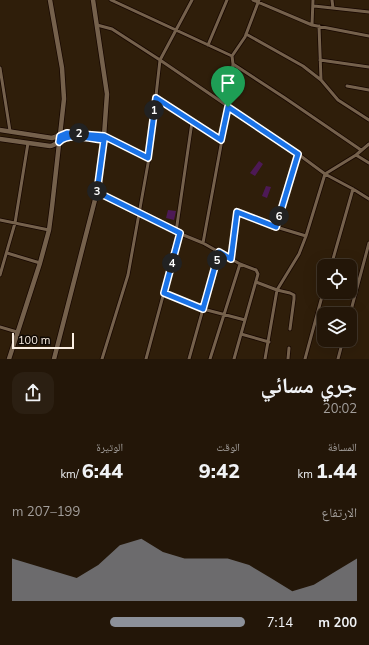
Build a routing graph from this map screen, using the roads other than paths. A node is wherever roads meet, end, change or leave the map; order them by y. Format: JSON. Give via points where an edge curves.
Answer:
{"nodes":[{"id":1,"x":50,"y":0,"type":"edge"},
{"id":2,"x":93,"y":0,"type":"edge"},
{"id":3,"x":111,"y":0,"type":"edge"},
{"id":4,"x":192,"y":0,"type":"edge"},
{"id":5,"x":227,"y":0,"type":"edge"},
{"id":6,"x":253,"y":0,"type":"edge"},
{"id":7,"x":313,"y":0,"type":"edge"},
{"id":8,"x":332,"y":0,"type":"edge"},
{"id":9,"x":259,"y":1,"type":"edge"},
{"id":10,"x":314,"y":6,"type":"junction"},
{"id":11,"x":332,"y":8,"type":"junction"},
{"id":12,"x":369,"y":12,"type":"edge"},
{"id":13,"x":97,"y":25,"type":"junction"},
{"id":14,"x":312,"y":25,"type":"junction"},
{"id":15,"x":318,"y":26,"type":"junction"},
{"id":16,"x":176,"y":30,"type":"junction"},
{"id":17,"x":246,"y":34,"type":"junction"},
{"id":18,"x":369,"y":36,"type":"edge"},
{"id":19,"x":208,"y":45,"type":"junction"},
{"id":20,"x":232,"y":56,"type":"junction"},
{"id":21,"x":160,"y":60,"type":"junction"},
{"id":22,"x":320,"y":60,"type":"junction"},
{"id":23,"x":232,"y":64,"type":"junction"},
{"id":24,"x":369,"y":67,"type":"edge"},
{"id":25,"x":0,"y":68,"type":"edge"},
{"id":26,"x":0,"y":71,"type":"edge"},
{"id":27,"x":321,"y":80,"type":"junction"},
{"id":28,"x":347,"y":86,"type":"dead end"},
{"id":29,"x":369,"y":90,"type":"edge"},
{"id":30,"x":156,"y":98,"type":"junction"},
{"id":31,"x":228,"y":107,"type":"junction"},
{"id":32,"x":369,"y":120,"type":"edge"},
{"id":33,"x":192,"y":122,"type":"junction"},
{"id":34,"x":0,"y":130,"type":"edge"},
{"id":35,"x":10,"y":131,"type":"junction"},
{"id":36,"x":60,"y":136,"type":"junction"},
{"id":37,"x":104,"y":138,"type":"junction"},
{"id":38,"x":0,"y":139,"type":"edge"},
{"id":39,"x":221,"y":140,"type":"junction"},
{"id":40,"x":59,"y":142,"type":"junction"},
{"id":41,"x":28,"y":143,"type":"junction"},
{"id":42,"x":369,"y":144,"type":"edge"},
{"id":43,"x":361,"y":150,"type":"junction"},
{"id":44,"x":298,"y":154,"type":"junction"},
{"id":45,"x":356,"y":154,"type":"junction"},
{"id":46,"x":148,"y":158,"type":"junction"},
{"id":47,"x":369,"y":163,"type":"edge"},
{"id":48,"x":325,"y":174,"type":"junction"},
{"id":49,"x":353,"y":189,"type":"junction"},
{"id":50,"x":97,"y":192,"type":"junction"},
{"id":51,"x":369,"y":199,"type":"edge"},
{"id":52,"x":139,"y":214,"type":"junction"},
{"id":53,"x":0,"y":220,"type":"edge"},
{"id":54,"x":15,"y":223,"type":"junction"},
{"id":55,"x":276,"y":227,"type":"junction"},
{"id":56,"x":49,"y":230,"type":"junction"},
{"id":57,"x":178,"y":232,"type":"junction"},
{"id":58,"x":306,"y":236,"type":"junction"},
{"id":59,"x":203,"y":243,"type":"junction"},
{"id":60,"x":369,"y":243,"type":"edge"},
{"id":61,"x":219,"y":252,"type":"junction"},
{"id":62,"x":6,"y":253,"type":"junction"},
{"id":63,"x":231,"y":259,"type":"junction"},
{"id":64,"x":333,"y":259,"type":"edge"},
{"id":65,"x":40,"y":263,"type":"junction"},
{"id":66,"x":240,"y":264,"type":"junction"},
{"id":67,"x":0,"y":275,"type":"edge"},
{"id":68,"x":256,"y":282,"type":"junction"},
{"id":69,"x":277,"y":290,"type":"junction"},
{"id":70,"x":164,"y":293,"type":"junction"},
{"id":71,"x":321,"y":299,"type":"edge"},
{"id":72,"x":352,"y":307,"type":"edge"},
{"id":73,"x":203,"y":309,"type":"junction"},
{"id":74,"x":224,"y":314,"type":"junction"},
{"id":75,"x":245,"y":320,"type":"junction"},
{"id":76,"x":0,"y":327,"type":"edge"},
{"id":77,"x":290,"y":329,"type":"dead end"},
{"id":78,"x":17,"y":332,"type":"junction"},
{"id":79,"x":241,"y":334,"type":"junction"},
{"id":80,"x":269,"y":342,"type":"junction"},
{"id":81,"x":341,"y":347,"type":"edge"},
{"id":82,"x":289,"y":348,"type":"dead end"},
{"id":83,"x":9,"y":359,"type":"edge"},
{"id":84,"x":54,"y":359,"type":"edge"},
{"id":85,"x":102,"y":359,"type":"edge"},
{"id":86,"x":146,"y":359,"type":"edge"},
{"id":87,"x":189,"y":359,"type":"edge"},
{"id":88,"x":210,"y":359,"type":"edge"},
{"id":89,"x":234,"y":359,"type":"edge"},
{"id":90,"x":265,"y":359,"type":"edge"},
{"id":91,"x":288,"y":359,"type":"edge"},
{"id":92,"x":305,"y":359,"type":"edge"},
{"id":93,"x":338,"y":359,"type":"edge"}],
"edges":[{"from":1,"to":36,"type":"street","via":[[62,68],[64,99]]},
{"from":2,"to":13,"type":"street"},
{"from":3,"to":16,"type":"street"},
{"from":4,"to":16,"type":"street"},
{"from":5,"to":19,"type":"street"},
{"from":6,"to":9,"type":"street"},
{"from":7,"to":10,"type":"street"},
{"from":8,"to":11,"type":"street"},
{"from":9,"to":14,"type":"street"},
{"from":9,"to":17,"type":"street"},
{"from":10,"to":11,"type":"street"},
{"from":10,"to":14,"type":"street"},
{"from":11,"to":12,"type":"street"},
{"from":13,"to":21,"type":"street","via":[[112,29]]},
{"from":13,"to":37,"type":"street","via":[[107,94]]},
{"from":14,"to":15,"type":"street"},
{"from":15,"to":18,"type":"street"},
{"from":15,"to":22,"type":"street"},
{"from":16,"to":19,"type":"street"},
{"from":16,"to":21,"type":"street"},
{"from":17,"to":20,"type":"street"},
{"from":17,"to":27,"type":"street","via":[[302,66]]},
{"from":19,"to":20,"type":"street"},
{"from":20,"to":23,"type":"street"},
{"from":21,"to":30,"type":"street"},
{"from":21,"to":31,"type":"street"},
{"from":22,"to":24,"type":"street"},
{"from":22,"to":27,"type":"street"},
{"from":23,"to":31,"type":"street"},
{"from":23,"to":43,"type":"street"},
{"from":25,"to":26,"type":"street"},
{"from":26,"to":35,"type":"street"},
{"from":27,"to":32,"type":"street","via":[[338,100]]},
{"from":28,"to":29,"type":"street"},
{"from":30,"to":33,"type":"street"},
{"from":30,"to":46,"type":"street"},
{"from":31,"to":39,"type":"street"},
{"from":31,"to":44,"type":"street"},
{"from":33,"to":39,"type":"street"},
{"from":33,"to":57,"type":"street"},
{"from":34,"to":35,"type":"street"},
{"from":35,"to":36,"type":"street","via":[[52,138]]},
{"from":36,"to":37,"type":"street","via":[[67,133]]},
{"from":36,"to":40,"type":"street"},
{"from":37,"to":40,"type":"street","via":[[69,136]]},
{"from":37,"to":46,"type":"street"},
{"from":37,"to":50,"type":"street"},
{"from":38,"to":41,"type":"street"},
{"from":39,"to":59,"type":"street"},
{"from":40,"to":41,"type":"street","via":[[52,146]]},
{"from":40,"to":56,"type":"street"},
{"from":41,"to":54,"type":"street"},
{"from":42,"to":43,"type":"street"},
{"from":43,"to":45,"type":"street"},
{"from":44,"to":48,"type":"street"},
{"from":44,"to":55,"type":"street"},
{"from":45,"to":47,"type":"street"},
{"from":45,"to":48,"type":"street"},
{"from":46,"to":52,"type":"street"},
{"from":48,"to":49,"type":"street"},
{"from":48,"to":58,"type":"street"},
{"from":49,"to":51,"type":"street"},
{"from":49,"to":64,"type":"street"},
{"from":50,"to":52,"type":"street"},
{"from":50,"to":84,"type":"street"},
{"from":52,"to":57,"type":"street"},
{"from":52,"to":85,"type":"street","via":[[128,275]]},
{"from":53,"to":54,"type":"street"},
{"from":54,"to":56,"type":"street"},
{"from":54,"to":62,"type":"street"},
{"from":55,"to":58,"type":"street"},
{"from":55,"to":63,"type":"street","via":[[237,212]]},
{"from":56,"to":65,"type":"street"},
{"from":57,"to":59,"type":"street"},
{"from":57,"to":70,"type":"street"},
{"from":58,"to":69,"type":"street","via":[[299,254]]},
{"from":59,"to":61,"type":"street"},
{"from":60,"to":72,"type":"street"},
{"from":61,"to":63,"type":"street"},
{"from":61,"to":73,"type":"street"},
{"from":62,"to":65,"type":"street"},
{"from":62,"to":67,"type":"street"},
{"from":63,"to":66,"type":"street"},
{"from":65,"to":78,"type":"street"},
{"from":66,"to":68,"type":"street","via":[[256,270]]},
{"from":66,"to":74,"type":"street"},
{"from":68,"to":69,"type":"street"},
{"from":68,"to":75,"type":"street"},
{"from":69,"to":77,"type":"street","via":[[294,296]]},
{"from":69,"to":80,"type":"street"},
{"from":70,"to":73,"type":"street"},
{"from":70,"to":86,"type":"street"},
{"from":71,"to":92,"type":"street"},
{"from":73,"to":74,"type":"street"},
{"from":73,"to":87,"type":"street"},
{"from":74,"to":75,"type":"street"},
{"from":74,"to":88,"type":"street"},
{"from":75,"to":79,"type":"street"},
{"from":76,"to":78,"type":"street"},
{"from":78,"to":83,"type":"street"},
{"from":79,"to":80,"type":"street"},
{"from":79,"to":89,"type":"street"},
{"from":80,"to":90,"type":"street"},
{"from":81,"to":93,"type":"street"},
{"from":82,"to":91,"type":"street"}]}
